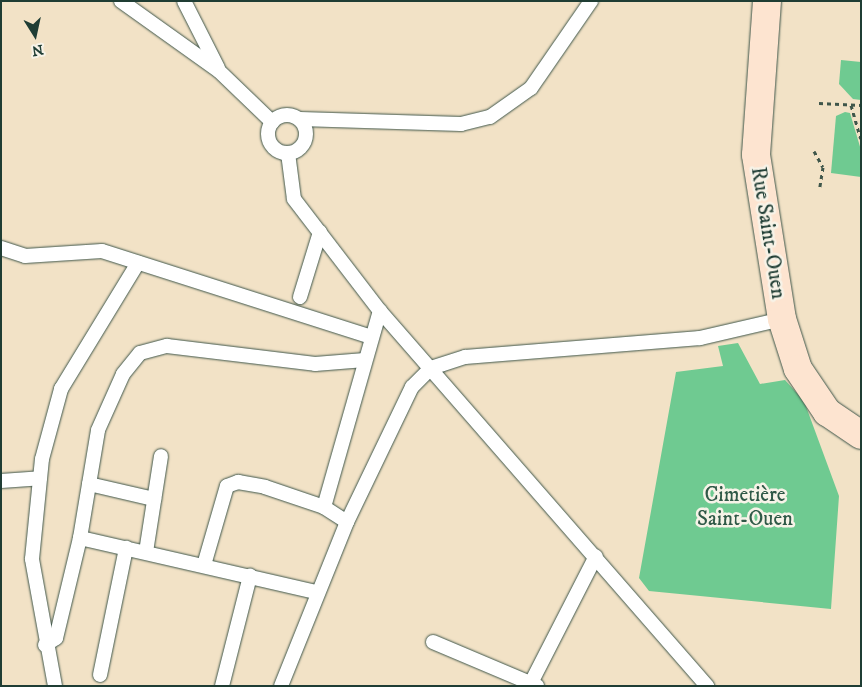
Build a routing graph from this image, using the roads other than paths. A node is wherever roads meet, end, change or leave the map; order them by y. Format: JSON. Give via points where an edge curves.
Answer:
{"nodes":[{"id":1,"x":121,"y":1,"type":"edge"},
{"id":2,"x":184,"y":1,"type":"edge"},
{"id":3,"x":590,"y":1,"type":"edge"},
{"id":4,"x":767,"y":1,"type":"edge"},
{"id":5,"x":219,"y":71,"type":"junction"},
{"id":6,"x":300,"y":119,"type":"junction"},
{"id":7,"x":272,"y":122,"type":"junction"},
{"id":8,"x":288,"y":153,"type":"junction"},
{"id":9,"x":320,"y":232,"type":"junction"},
{"id":10,"x":1,"y":248,"type":"edge"},
{"id":11,"x":138,"y":263,"type":"junction"},
{"id":12,"x":300,"y":296,"type":"dead end"},
{"id":13,"x":380,"y":311,"type":"junction"},
{"id":14,"x":782,"y":319,"type":"junction"},
{"id":15,"x":371,"y":337,"type":"junction"},
{"id":16,"x":365,"y":360,"type":"junction"},
{"id":17,"x":431,"y":368,"type":"junction"},
{"id":18,"x":859,"y":438,"type":"edge"},
{"id":19,"x":161,"y":456,"type":"dead end"},
{"id":20,"x":40,"y":478,"type":"junction"},
{"id":21,"x":1,"y":481,"type":"edge"},
{"id":22,"x":89,"y":484,"type":"junction"},
{"id":23,"x":154,"y":498,"type":"junction"},
{"id":24,"x":324,"y":507,"type":"junction"},
{"id":25,"x":347,"y":522,"type":"junction"},
{"id":26,"x":80,"y":538,"type":"junction"},
{"id":27,"x":126,"y":548,"type":"junction"},
{"id":28,"x":146,"y":552,"type":"junction"},
{"id":29,"x":596,"y":556,"type":"junction"},
{"id":30,"x":204,"y":565,"type":"junction"},
{"id":31,"x":250,"y":576,"type":"junction"},
{"id":32,"x":316,"y":592,"type":"junction"},
{"id":33,"x":432,"y":642,"type":"dead end"},
{"id":34,"x":45,"y":645,"type":"junction"},
{"id":35,"x":100,"y":675,"type":"dead end"},
{"id":36,"x":535,"y":683,"type":"edge"},
{"id":37,"x":55,"y":686,"type":"edge"},
{"id":38,"x":222,"y":686,"type":"edge"},
{"id":39,"x":281,"y":686,"type":"edge"},
{"id":40,"x":708,"y":686,"type":"edge"}],
"edges":[{"from":1,"to":5,"type":"lane"},
{"from":2,"to":5,"type":"lane"},
{"from":3,"to":6,"type":"lane","via":[[532,88],[490,117],[461,124]]},
{"from":4,"to":14,"type":"street","name":"Rue Saint-Ouen","via":[[756,156]]},
{"from":5,"to":7,"type":"lane"},
{"from":6,"to":7,"type":"lane","via":[[286,114]]},
{"from":6,"to":8,"type":"lane","via":[[307,130],[305,142]]},
{"from":7,"to":8,"type":"lane","via":[[268,139],[278,151]]},
{"from":8,"to":9,"type":"lane","via":[[294,198]]},
{"from":9,"to":12,"type":"lane"},
{"from":9,"to":13,"type":"lane"},
{"from":10,"to":11,"type":"lane","via":[[26,256],[102,251]]},
{"from":11,"to":15,"type":"lane"},
{"from":11,"to":20,"type":"lane","via":[[61,388]]},
{"from":13,"to":15,"type":"lane"},
{"from":13,"to":17,"type":"lane"},
{"from":14,"to":17,"type":"lane","via":[[700,338],[465,357]]},
{"from":14,"to":18,"type":"street","name":"Rue Saint-Ouen","via":[[798,369],[827,412]]},
{"from":15,"to":16,"type":"lane"},
{"from":16,"to":22,"type":"lane","via":[[315,364],[167,346],[140,354],[123,374],[98,430]]},
{"from":16,"to":24,"type":"lane"},
{"from":17,"to":25,"type":"lane","via":[[412,387]]},
{"from":17,"to":29,"type":"lane"},
{"from":19,"to":23,"type":"lane"},
{"from":20,"to":21,"type":"lane"},
{"from":20,"to":34,"type":"lane","via":[[32,559]]},
{"from":22,"to":23,"type":"lane"},
{"from":22,"to":26,"type":"lane"},
{"from":23,"to":28,"type":"lane"},
{"from":24,"to":25,"type":"lane"},
{"from":24,"to":30,"type":"lane","via":[[265,487],[238,482],[227,486]]},
{"from":25,"to":32,"type":"lane"},
{"from":26,"to":27,"type":"lane"},
{"from":26,"to":34,"type":"lane","via":[[56,638]]},
{"from":27,"to":28,"type":"lane"},
{"from":27,"to":35,"type":"lane"},
{"from":28,"to":30,"type":"lane"},
{"from":29,"to":36,"type":"lane"},
{"from":29,"to":40,"type":"lane"},
{"from":30,"to":31,"type":"lane"},
{"from":31,"to":32,"type":"lane"},
{"from":31,"to":38,"type":"lane"},
{"from":32,"to":39,"type":"lane"},
{"from":33,"to":36,"type":"lane"},
{"from":34,"to":37,"type":"lane"}]}
